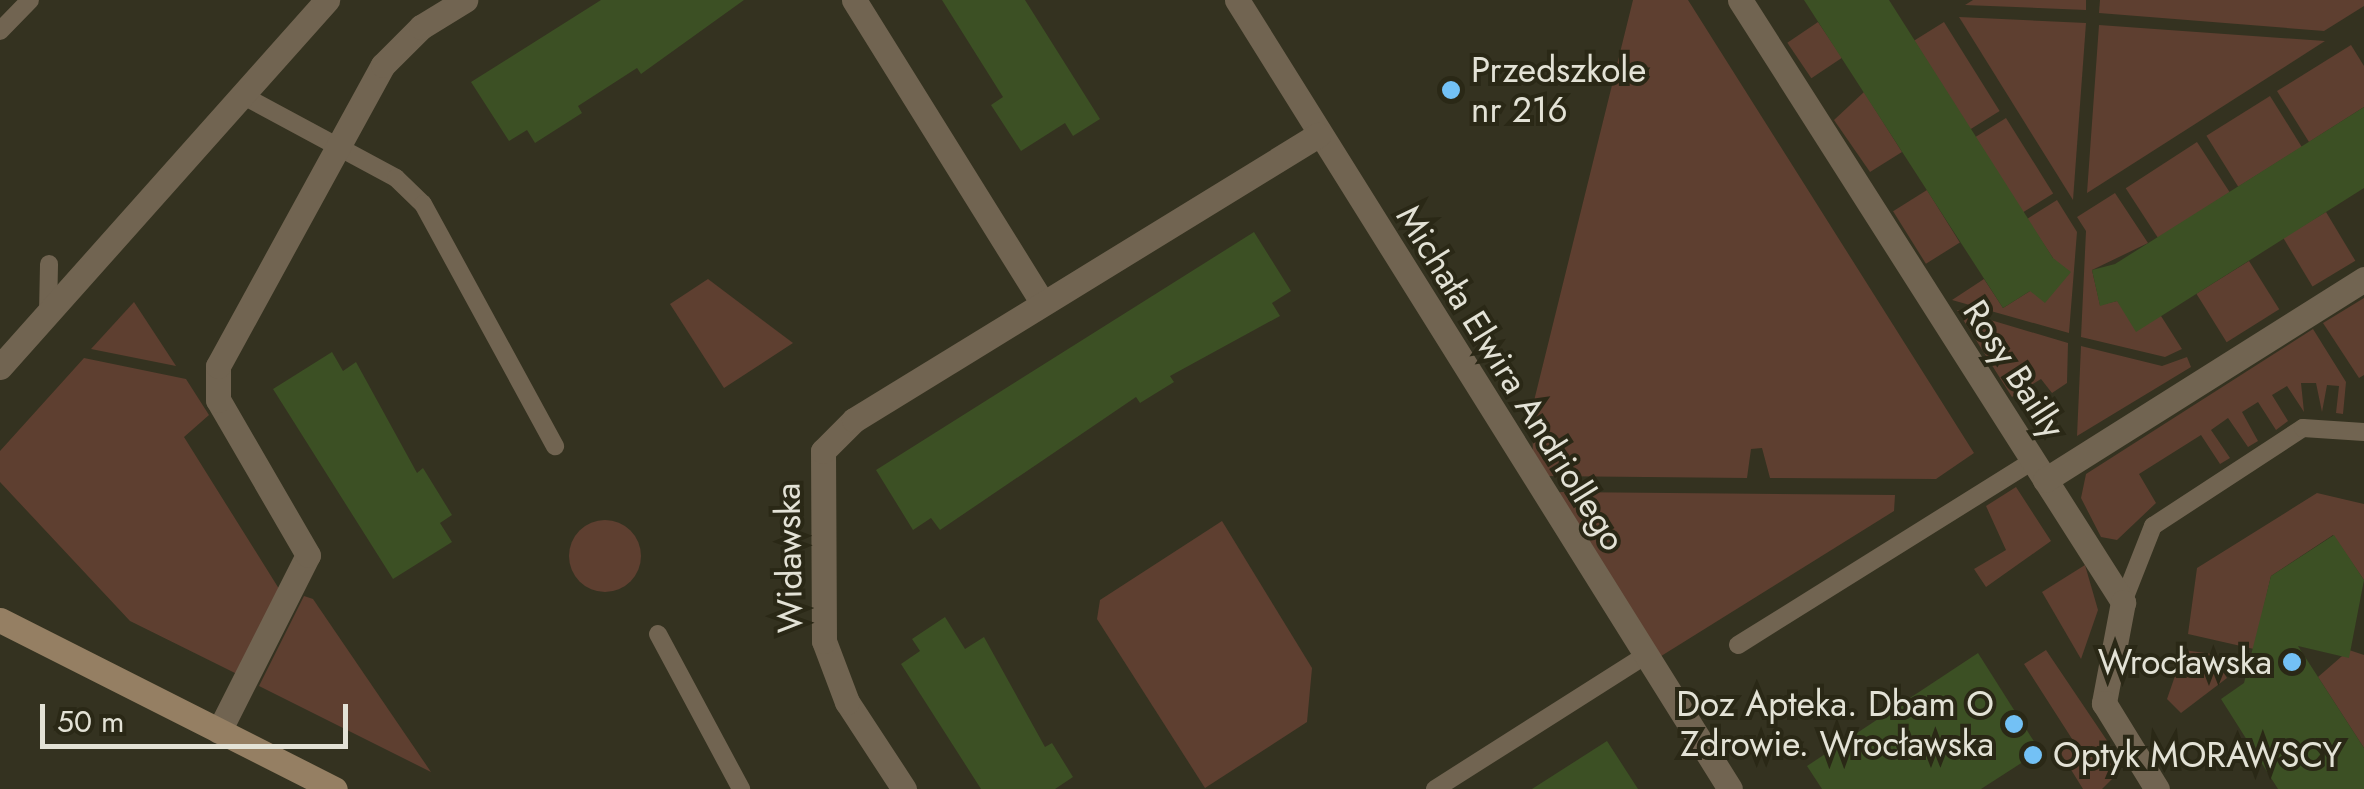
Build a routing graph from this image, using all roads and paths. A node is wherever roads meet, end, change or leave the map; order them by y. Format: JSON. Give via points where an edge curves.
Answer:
{"nodes":[{"id":1,"x":30,"y":0,"type":"edge"},
{"id":2,"x":326,"y":0,"type":"edge"},
{"id":3,"x":465,"y":0,"type":"edge"},
{"id":4,"x":854,"y":0,"type":"edge"},
{"id":5,"x":1237,"y":0,"type":"edge"},
{"id":6,"x":1740,"y":0,"type":"edge"},
{"id":7,"x":0,"y":31,"type":"edge"},
{"id":8,"x":242,"y":95,"type":"junction"},
{"id":9,"x":1318,"y":135,"type":"junction"},
{"id":10,"x":337,"y":149,"type":"junction"},
{"id":11,"x":49,"y":264,"type":"dead end"},
{"id":12,"x":2364,"y":279,"type":"edge"},
{"id":13,"x":1042,"y":302,"type":"junction"},
{"id":14,"x":48,"y":313,"type":"junction"},
{"id":15,"x":0,"y":367,"type":"edge"},
{"id":16,"x":2364,"y":432,"type":"edge"},
{"id":17,"x":554,"y":446,"type":"dead end"},
{"id":18,"x":2039,"y":471,"type":"junction"},
{"id":19,"x":2123,"y":602,"type":"junction"},
{"id":20,"x":0,"y":620,"type":"edge"},
{"id":21,"x":658,"y":634,"type":"dead end"},
{"id":22,"x":1738,"y":645,"type":"dead end"},
{"id":23,"x":1643,"y":657,"type":"junction"},
{"id":24,"x":219,"y":731,"type":"junction"},
{"id":25,"x":335,"y":789,"type":"edge"},
{"id":26,"x":740,"y":789,"type":"edge"},
{"id":27,"x":904,"y":789,"type":"edge"},
{"id":28,"x":1435,"y":789,"type":"edge"},
{"id":29,"x":1730,"y":789,"type":"edge"},
{"id":30,"x":2157,"y":789,"type":"edge"}],
"edges":[{"from":1,"to":7,"type":"lane"},
{"from":2,"to":8,"type":"street"},
{"from":3,"to":10,"type":"street","via":[[399,45]]},
{"from":4,"to":13,"type":"street"},
{"from":5,"to":9,"type":"street","name":"Michała Elwira Andriollego"},
{"from":6,"to":18,"type":"street","name":"Rosy Bailly"},
{"from":8,"to":10,"type":"lane"},
{"from":8,"to":14,"type":"street"},
{"from":9,"to":13,"type":"street","name":"Widawska"},
{"from":9,"to":23,"type":"street","name":"Michała Elwira Andriollego"},
{"from":10,"to":17,"type":"lane","via":[[396,178],[423,204]]},
{"from":10,"to":24,"type":"street","via":[[218,366],[218,400],[308,555]]},
{"from":11,"to":14,"type":"lane"},
{"from":12,"to":18,"type":"street"},
{"from":13,"to":27,"type":"street","name":"Widawska","via":[[854,420],[822,451],[824,641],[847,702]]},
{"from":14,"to":15,"type":"street"},
{"from":16,"to":19,"type":"lane","via":[[2303,428],[2154,526]]},
{"from":18,"to":19,"type":"street","name":"Rosy Bailly"},
{"from":18,"to":22,"type":"lane"},
{"from":19,"to":30,"type":"street","via":[[2104,703]]},
{"from":20,"to":24,"type":"street"},
{"from":21,"to":26,"type":"lane"},
{"from":23,"to":28,"type":"lane"},
{"from":23,"to":29,"type":"street","name":"Michała Elwira Andriollego"},
{"from":24,"to":25,"type":"street"}]}
